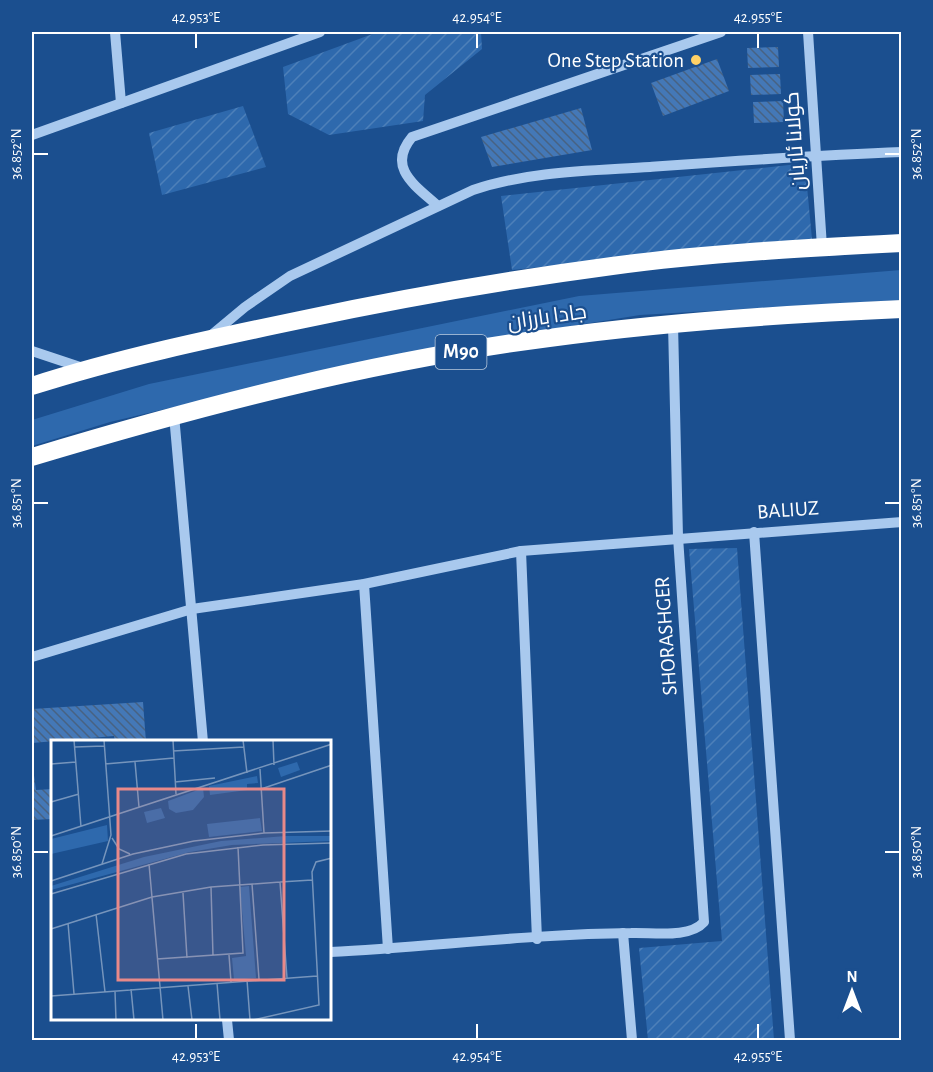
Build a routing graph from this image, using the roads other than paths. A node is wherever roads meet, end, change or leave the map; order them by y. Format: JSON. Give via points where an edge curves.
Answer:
{"nodes":[{"id":1,"x":115,"y":32,"type":"edge"},
{"id":2,"x":320,"y":32,"type":"edge"},
{"id":3,"x":721,"y":32,"type":"edge"},
{"id":4,"x":808,"y":32,"type":"edge"},
{"id":5,"x":121,"y":103,"type":"junction"},
{"id":6,"x":32,"y":135,"type":"edge"},
{"id":7,"x":902,"y":152,"type":"edge"},
{"id":8,"x":815,"y":155,"type":"junction"},
{"id":9,"x":438,"y":206,"type":"junction"},
{"id":10,"x":902,"y":243,"type":"edge"},
{"id":11,"x":822,"y":247,"type":"junction"},
{"id":12,"x":902,"y":309,"type":"edge"},
{"id":13,"x":673,"y":324,"type":"junction"},
{"id":14,"x":206,"y":340,"type":"junction"},
{"id":15,"x":32,"y":351,"type":"edge"},
{"id":16,"x":86,"y":369,"type":"junction"},
{"id":17,"x":32,"y":386,"type":"edge"},
{"id":18,"x":174,"y":415,"type":"junction"},
{"id":19,"x":32,"y":457,"type":"edge"},
{"id":20,"x":902,"y":522,"type":"edge"},
{"id":21,"x":754,"y":532,"type":"junction"},
{"id":22,"x":678,"y":537,"type":"junction"},
{"id":23,"x":521,"y":551,"type":"junction"},
{"id":24,"x":364,"y":584,"type":"junction"},
{"id":25,"x":192,"y":609,"type":"junction"},
{"id":26,"x":32,"y":657,"type":"edge"},
{"id":27,"x":204,"y":740,"type":"edge"},
{"id":28,"x":623,"y":933,"type":"junction"},
{"id":29,"x":537,"y":939,"type":"junction"},
{"id":30,"x":388,"y":949,"type":"junction"},
{"id":31,"x":332,"y":952,"type":"edge"},
{"id":32,"x":227,"y":1021,"type":"edge"},
{"id":33,"x":229,"y":1041,"type":"edge"},
{"id":34,"x":632,"y":1041,"type":"edge"},
{"id":35,"x":790,"y":1041,"type":"edge"}],
"edges":[{"from":1,"to":5,"type":"street"},
{"from":2,"to":5,"type":"street"},
{"from":3,"to":9,"type":"street","via":[[412,137],[401,154],[402,165],[412,182]]},
{"from":4,"to":8,"type":"street","name":"كولانا ئاريان"},
{"from":5,"to":6,"type":"street"},
{"from":7,"to":8,"type":"street"},
{"from":8,"to":9,"type":"street","via":[[532,175],[492,183]]},
{"from":8,"to":11,"type":"street","name":"كولانا ئاريان"},
{"from":9,"to":14,"type":"street","via":[[290,276]]},
{"from":10,"to":11,"type":"highway","name":"جادا بارزان"},
{"from":11,"to":14,"type":"highway","name":"جادا بارزان","via":[[516,279]]},
{"from":12,"to":13,"type":"highway","name":"جادا بارزان","number":"M90"},
{"from":13,"to":18,"type":"highway","name":"جادا بارزان","number":"M90","via":[[548,338],[381,366]]},
{"from":13,"to":22,"type":"street","name":"SHORASHGER"},
{"from":14,"to":16,"type":"highway","name":"جادا بارزان"},
{"from":15,"to":16,"type":"street"},
{"from":16,"to":17,"type":"highway","name":"جادا بارزان"},
{"from":18,"to":19,"type":"highway","name":"جادا بارزان","number":"M90"},
{"from":18,"to":25,"type":"street"},
{"from":20,"to":21,"type":"street","name":"BALIUZ"},
{"from":21,"to":22,"type":"street","name":"BALIUZ"},
{"from":21,"to":35,"type":"street"},
{"from":22,"to":23,"type":"street","name":"BALIUZ"},
{"from":22,"to":28,"type":"street","name":"SHORASHGER","via":[[704,922],[698,929],[685,932]]},
{"from":23,"to":24,"type":"street","name":"BALIUZ"},
{"from":23,"to":29,"type":"street"},
{"from":24,"to":25,"type":"street","name":"BALIUZ"},
{"from":24,"to":30,"type":"street"},
{"from":25,"to":26,"type":"street","name":"BALIUZ"},
{"from":25,"to":27,"type":"street"},
{"from":28,"to":29,"type":"street"},
{"from":28,"to":34,"type":"street"},
{"from":29,"to":30,"type":"street"},
{"from":30,"to":31,"type":"street"},
{"from":32,"to":33,"type":"street"}]}
